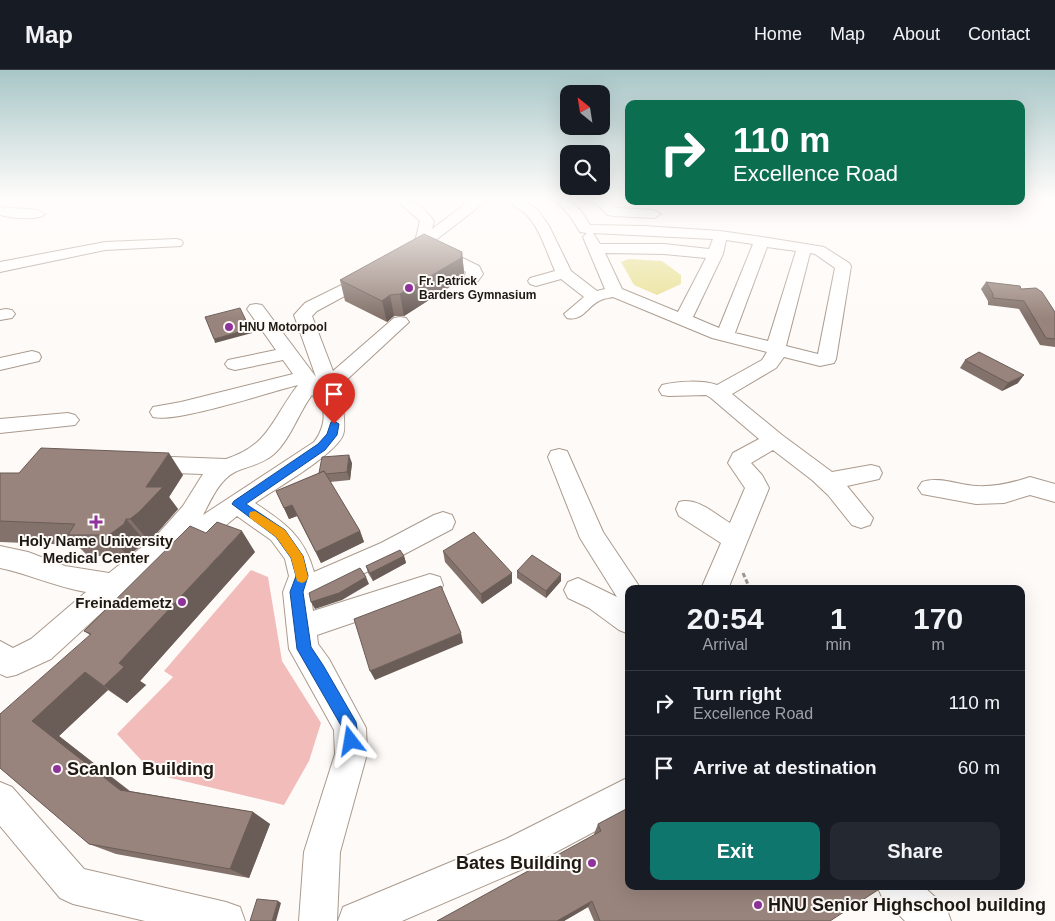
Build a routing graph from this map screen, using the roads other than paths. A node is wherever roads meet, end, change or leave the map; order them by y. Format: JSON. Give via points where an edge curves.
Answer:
{"nodes":[{"id":1,"x":423,"y":239,"type":"edge"},
{"id":2,"x":429,"y":239,"type":"edge"},
{"id":3,"x":548,"y":239,"type":"edge"},
{"id":4,"x":591,"y":239,"type":"edge"},
{"id":5,"x":719,"y":239,"type":"edge"},
{"id":6,"x":746,"y":239,"type":"edge"},
{"id":7,"x":801,"y":239,"type":"edge"},
{"id":8,"x":762,"y":241,"type":"junction"},
{"id":9,"x":176,"y":243,"type":"dead end"},
{"id":10,"x":422,"y":244,"type":"junction"},
{"id":11,"x":596,"y":248,"type":"junction"},
{"id":12,"x":812,"y":249,"type":"junction"},
{"id":13,"x":715,"y":254,"type":"junction"},
{"id":14,"x":0,"y":267,"type":"edge"},
{"id":15,"x":564,"y":273,"type":"junction"},
{"id":16,"x":472,"y":278,"type":"dead end"},
{"id":17,"x":536,"y":281,"type":"dead end"},
{"id":18,"x":615,"y":292,"type":"junction"},
{"id":19,"x":596,"y":296,"type":"junction"},
{"id":20,"x":256,"y":309,"type":"dead end"},
{"id":21,"x":573,"y":314,"type":"dead end"},
{"id":22,"x":683,"y":319,"type":"junction"},
{"id":23,"x":400,"y":322,"type":"dead end"},
{"id":24,"x":721,"y":335,"type":"junction"},
{"id":25,"x":776,"y":348,"type":"junction"},
{"id":26,"x":710,"y":352,"type":"dead end"},
{"id":27,"x":288,"y":353,"type":"junction"},
{"id":28,"x":32,"y":357,"type":"dead end"},
{"id":29,"x":0,"y":364,"type":"edge"},
{"id":30,"x":234,"y":364,"type":"dead end"},
{"id":31,"x":319,"y":386,"type":"junction"},
{"id":32,"x":669,"y":390,"type":"dead end"},
{"id":33,"x":714,"y":391,"type":"junction"},
{"id":34,"x":690,"y":400,"type":"dead end"},
{"id":35,"x":160,"y":412,"type":"dead end"},
{"id":36,"x":68,"y":420,"type":"dead end"},
{"id":37,"x":0,"y":426,"type":"edge"},
{"id":38,"x":774,"y":440,"type":"junction"},
{"id":39,"x":559,"y":457,"type":"dead end"},
{"id":40,"x":128,"y":464,"type":"edge"},
{"id":41,"x":226,"y":467,"type":"junction"},
{"id":42,"x":871,"y":473,"type":"dead end"},
{"id":43,"x":828,"y":481,"type":"junction"},
{"id":44,"x":930,"y":488,"type":"dead end"},
{"id":45,"x":1055,"y":493,"type":"edge"},
{"id":46,"x":238,"y":504,"type":"junction"},
{"id":47,"x":688,"y":509,"type":"dead end"},
{"id":48,"x":861,"y":518,"type":"dead end"},
{"id":49,"x":443,"y":522,"type":"dead end"},
{"id":50,"x":735,"y":539,"type":"junction"},
{"id":51,"x":0,"y":557,"type":"edge"},
{"id":52,"x":430,"y":584,"type":"dead end"},
{"id":53,"x":716,"y":585,"type":"edge"},
{"id":54,"x":625,"y":586,"type":"edge"},
{"id":55,"x":578,"y":590,"type":"dead end"},
{"id":56,"x":297,"y":592,"type":"junction"},
{"id":57,"x":118,"y":593,"type":"junction"},
{"id":58,"x":625,"y":618,"type":"edge"},
{"id":59,"x":300,"y":628,"type":"junction"},
{"id":60,"x":0,"y":655,"type":"edge"},
{"id":61,"x":48,"y":676,"type":"edge"},
{"id":62,"x":625,"y":796,"type":"edge"},
{"id":63,"x":0,"y":799,"type":"edge"},
{"id":64,"x":900,"y":890,"type":"edge"},
{"id":65,"x":315,"y":920,"type":"edge"},
{"id":66,"x":226,"y":921,"type":"edge"},
{"id":67,"x":357,"y":921,"type":"edge"},
{"id":68,"x":932,"y":921,"type":"edge"}],
"edges":[{"from":1,"to":10,"type":"street"},
{"from":2,"to":10,"type":"street"},
{"from":3,"to":15,"type":"street"},
{"from":4,"to":11,"type":"street"},
{"from":5,"to":13,"type":"street"},
{"from":6,"to":8,"type":"street"},
{"from":7,"to":12,"type":"street"},
{"from":8,"to":12,"type":"street"},
{"from":8,"to":24,"type":"street"},
{"from":9,"to":14,"type":"street","via":[[105,246]]},
{"from":10,"to":16,"type":"street","via":[[473,269],[475,274]]},
{"from":10,"to":31,"type":"street","via":[[303,315],[321,367]]},
{"from":11,"to":13,"type":"street","via":[[664,248]]},
{"from":11,"to":18,"type":"street"},
{"from":12,"to":25,"type":"street"},
{"from":12,"to":25,"type":"street","via":[[843,266],[827,359]]},
{"from":13,"to":22,"type":"street"},
{"from":15,"to":17,"type":"street"},
{"from":15,"to":19,"type":"street"},
{"from":18,"to":19,"type":"street"},
{"from":18,"to":22,"type":"street"},
{"from":19,"to":21,"type":"street"},
{"from":20,"to":27,"type":"street"},
{"from":22,"to":24,"type":"street"},
{"from":23,"to":31,"type":"street"},
{"from":24,"to":25,"type":"street"},
{"from":24,"to":26,"type":"street"},
{"from":25,"to":33,"type":"street","via":[[776,355],[769,364]]},
{"from":27,"to":30,"type":"street"},
{"from":27,"to":31,"type":"street"},
{"from":28,"to":29,"type":"street"},
{"from":31,"to":35,"type":"street"},
{"from":31,"to":41,"type":"street","via":[[292,407],[267,448],[245,461]]},
{"from":31,"to":46,"type":"street","via":[[334,424],[332,435],[322,447]]},
{"from":32,"to":33,"type":"street"},
{"from":33,"to":34,"type":"street"},
{"from":33,"to":38,"type":"street"},
{"from":36,"to":37,"type":"street"},
{"from":38,"to":43,"type":"street"},
{"from":38,"to":50,"type":"street","via":[[739,463],[757,488]]},
{"from":39,"to":54,"type":"street","via":[[593,538]]},
{"from":40,"to":41,"type":"street"},
{"from":41,"to":57,"type":"street","via":[[206,487],[192,513]]},
{"from":42,"to":43,"type":"street"},
{"from":43,"to":48,"type":"street"},
{"from":44,"to":45,"type":"street","via":[[976,495],[1004,494],[1030,486]]},
{"from":46,"to":56,"type":"street","via":[[280,533],[297,556],[302,576]]},
{"from":46,"to":57,"type":"street"},
{"from":47,"to":50,"type":"street"},
{"from":49,"to":56,"type":"street"},
{"from":50,"to":53,"type":"street"},
{"from":51,"to":57,"type":"street"},
{"from":52,"to":59,"type":"street"},
{"from":55,"to":58,"type":"street"},
{"from":56,"to":59,"type":"street"},
{"from":57,"to":60,"type":"street","via":[[41,649],[16,661],[7,662]]},
{"from":57,"to":61,"type":"street"},
{"from":59,"to":65,"type":"street","via":[[304,649],[350,728],[351,754],[322,852]]},
{"from":62,"to":67,"type":"street","via":[[519,852]]},
{"from":63,"to":66,"type":"street","via":[[72,886]]},
{"from":64,"to":68,"type":"street"}]}
